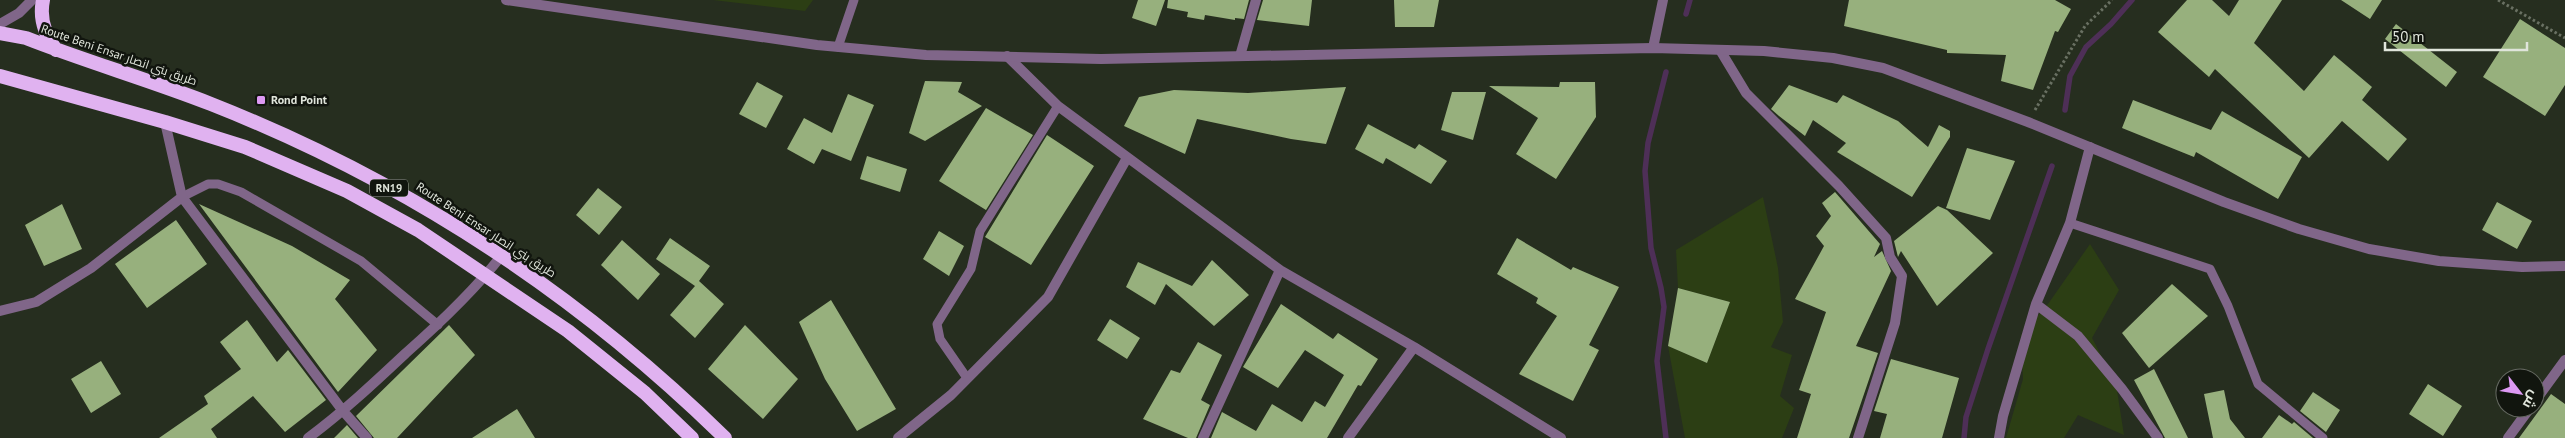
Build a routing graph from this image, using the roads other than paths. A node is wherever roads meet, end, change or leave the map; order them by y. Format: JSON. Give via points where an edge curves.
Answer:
{"nodes":[{"id":1,"x":32,"y":0,"type":"edge"},
{"id":2,"x":43,"y":0,"type":"edge"},
{"id":3,"x":506,"y":0,"type":"edge"},
{"id":4,"x":854,"y":0,"type":"edge"},
{"id":5,"x":1256,"y":0,"type":"edge"},
{"id":6,"x":1663,"y":0,"type":"edge"},
{"id":7,"x":0,"y":24,"type":"edge"},
{"id":8,"x":0,"y":33,"type":"edge"},
{"id":9,"x":838,"y":47,"type":"junction"},
{"id":10,"x":1653,"y":48,"type":"junction"},
{"id":11,"x":56,"y":50,"type":"junction"},
{"id":12,"x":1720,"y":50,"type":"junction"},
{"id":13,"x":1006,"y":56,"type":"junction"},
{"id":14,"x":1240,"y":56,"type":"junction"},
{"id":15,"x":0,"y":76,"type":"edge"},
{"id":16,"x":1058,"y":106,"type":"junction"},
{"id":17,"x":165,"y":122,"type":"junction"},
{"id":18,"x":2090,"y":147,"type":"junction"},
{"id":19,"x":1126,"y":158,"type":"junction"},
{"id":20,"x":182,"y":197,"type":"junction"},
{"id":21,"x":2070,"y":223,"type":"junction"},
{"id":22,"x":502,"y":255,"type":"junction"},
{"id":23,"x":2565,"y":266,"type":"edge"},
{"id":24,"x":1280,"y":270,"type":"junction"},
{"id":25,"x":486,"y":275,"type":"junction"},
{"id":26,"x":2036,"y":304,"type":"junction"},
{"id":27,"x":0,"y":311,"type":"edge"},
{"id":28,"x":438,"y":325,"type":"junction"},
{"id":29,"x":1414,"y":347,"type":"junction"},
{"id":30,"x":2565,"y":360,"type":"edge"},
{"id":31,"x":967,"y":378,"type":"junction"},
{"id":32,"x":2545,"y":387,"type":"edge"},
{"id":33,"x":343,"y":411,"type":"junction"},
{"id":34,"x":2523,"y":418,"type":"edge"},
{"id":35,"x":1547,"y":434,"type":"edge"},
{"id":36,"x":308,"y":438,"type":"edge"},
{"id":37,"x":366,"y":438,"type":"edge"},
{"id":38,"x":692,"y":438,"type":"edge"},
{"id":39,"x":724,"y":438,"type":"edge"},
{"id":40,"x":898,"y":438,"type":"edge"},
{"id":41,"x":1203,"y":438,"type":"edge"},
{"id":42,"x":1348,"y":438,"type":"edge"},
{"id":43,"x":1561,"y":438,"type":"edge"},
{"id":44,"x":1858,"y":438,"type":"edge"},
{"id":45,"x":2000,"y":438,"type":"edge"},
{"id":46,"x":2158,"y":438,"type":"edge"},
{"id":47,"x":2323,"y":438,"type":"edge"},
{"id":48,"x":2508,"y":438,"type":"edge"}],
"edges":[{"from":1,"to":7,"type":"street","via":[[19,13]]},
{"from":2,"to":11,"type":"highway","via":[[44,29]]},
{"from":3,"to":9,"type":"street"},
{"from":4,"to":9,"type":"lane"},
{"from":5,"to":14,"type":"street"},
{"from":6,"to":10,"type":"street"},
{"from":8,"to":11,"type":"highway","name":"Route Beni Ensar طريق بني انصار","number":"RN19","via":[[26,38]]},
{"from":9,"to":13,"type":"street","via":[[926,55]]},
{"from":10,"to":12,"type":"street"},
{"from":10,"to":14,"type":"street"},
{"from":11,"to":22,"type":"highway","name":"Route Beni Ensar طريق بني انصار","number":"RN19","via":[[134,75],[286,136],[432,211]]},
{"from":12,"to":18,"type":"street","via":[[1833,58],[1882,68]]},
{"from":12,"to":44,"type":"street","via":[[1746,93],[1886,238],[1890,256],[1902,276],[1895,323]]},
{"from":13,"to":14,"type":"street"},
{"from":13,"to":16,"type":"street"},
{"from":15,"to":17,"type":"highway","number":"RN19"},
{"from":16,"to":19,"type":"street"},
{"from":16,"to":31,"type":"lane","via":[[980,231],[970,269],[938,324],[940,339]]},
{"from":17,"to":20,"type":"street"},
{"from":17,"to":25,"type":"highway","number":"RN19","via":[[264,154],[347,191],[418,230]]},
{"from":18,"to":21,"type":"street"},
{"from":18,"to":23,"type":"street","via":[[2224,202],[2299,229],[2370,249],[2439,261],[2522,267]]},
{"from":19,"to":24,"type":"street"},
{"from":19,"to":31,"type":"street","via":[[1048,298]]},
{"from":20,"to":27,"type":"street","via":[[90,268],[36,302]]},
{"from":20,"to":28,"type":"lane","via":[[208,184],[241,192],[362,261]]},
{"from":20,"to":33,"type":"street"},
{"from":21,"to":26,"type":"street"},
{"from":21,"to":47,"type":"lane","via":[[2210,269],[2258,384]]},
{"from":22,"to":25,"type":"street"},
{"from":22,"to":39,"type":"highway","name":"Route Beni Ensar طريق بني انصار","number":"RN19","via":[[622,344]]},
{"from":24,"to":29,"type":"street"},
{"from":24,"to":41,"type":"street"},
{"from":25,"to":28,"type":"street"},
{"from":25,"to":38,"type":"highway","number":"RN19","via":[[568,331]]},
{"from":26,"to":45,"type":"street","via":[[2003,416]]},
{"from":26,"to":46,"type":"street","via":[[2078,336]]},
{"from":28,"to":33,"type":"street"},
{"from":29,"to":35,"type":"street"},
{"from":29,"to":42,"type":"street"},
{"from":30,"to":32,"type":"street"},
{"from":31,"to":40,"type":"street"},
{"from":33,"to":36,"type":"street"},
{"from":33,"to":37,"type":"street"},
{"from":34,"to":48,"type":"street"},
{"from":35,"to":43,"type":"street"}]}
